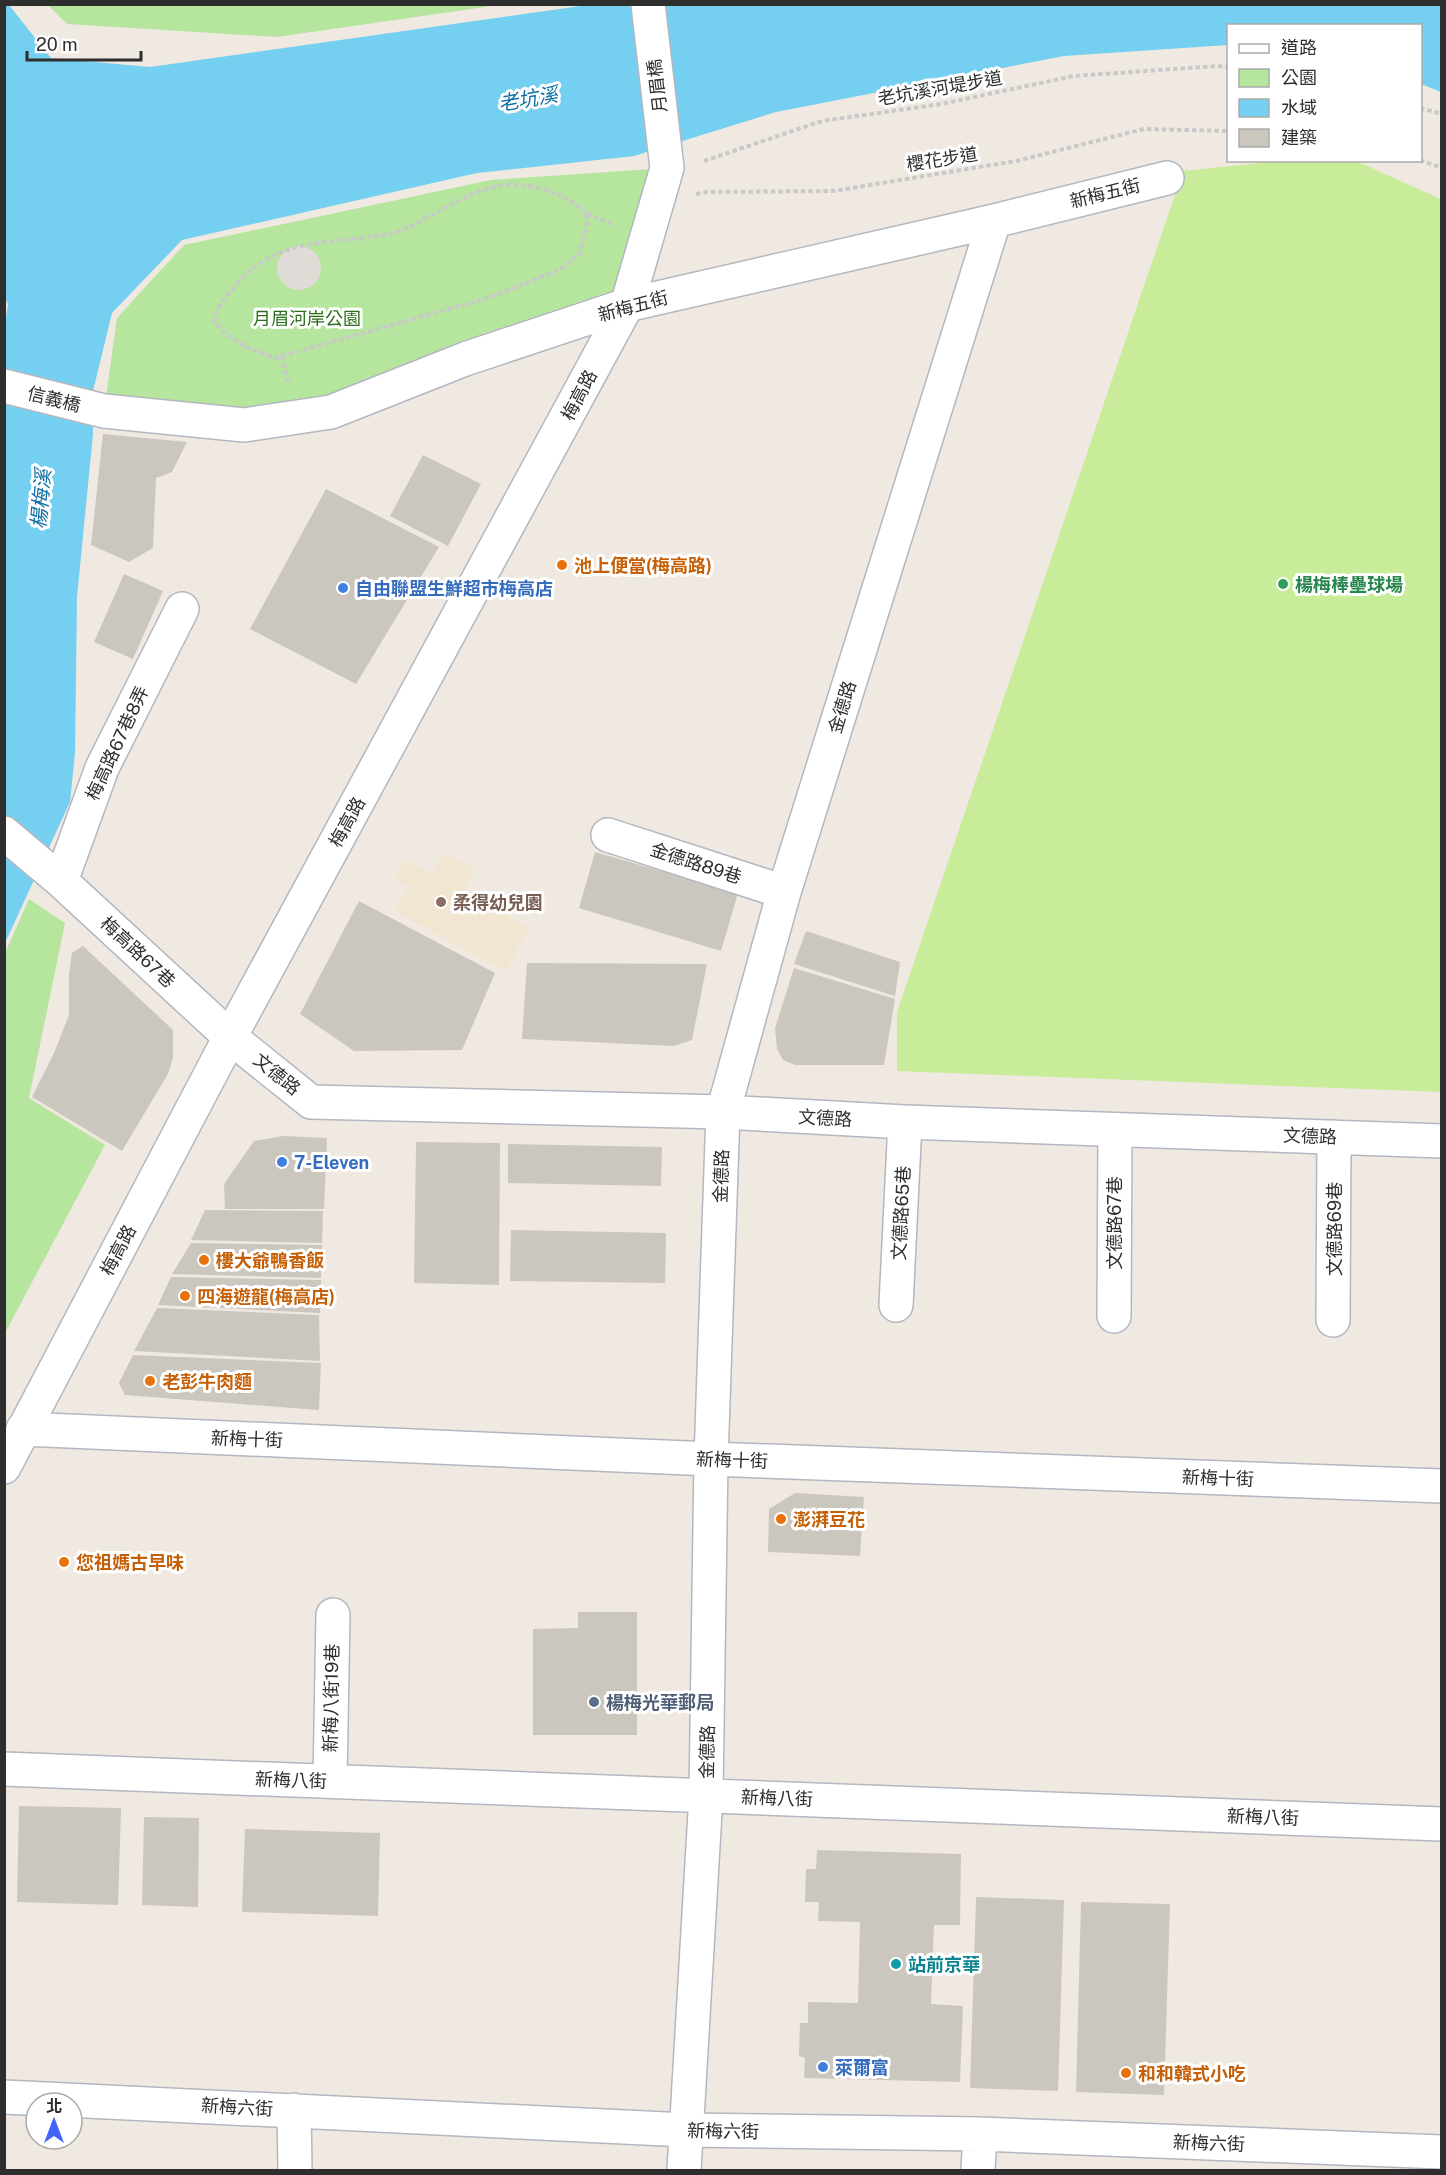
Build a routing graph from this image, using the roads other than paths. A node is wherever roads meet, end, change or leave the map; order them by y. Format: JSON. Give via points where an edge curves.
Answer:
{"nodes":[{"id":1,"x":648,"y":4,"type":"edge"},
{"id":2,"x":1167,"y":178,"type":"dead end"},
{"id":3,"x":663,"y":181,"type":"joint"},
{"id":4,"x":994,"y":221,"type":"junction"},
{"id":5,"x":627,"y":305,"type":"junction"},
{"id":6,"x":4,"y":386,"type":"edge"},
{"id":7,"x":104,"y":411,"type":"joint"},
{"id":8,"x":182,"y":609,"type":"dead end"},
{"id":9,"x":4,"y":833,"type":"edge"},
{"id":10,"x":608,"y":835,"type":"dead end"},
{"id":11,"x":53,"y":874,"type":"junction"},
{"id":12,"x":784,"y":892,"type":"junction"},
{"id":13,"x":230,"y":1037,"type":"junction"},
{"id":14,"x":723,"y":1113,"type":"junction"},
{"id":15,"x":905,"y":1122,"type":"junction"},
{"id":16,"x":1115,"y":1130,"type":"junction"},
{"id":17,"x":1334,"y":1137,"type":"junction"},
{"id":18,"x":1442,"y":1141,"type":"edge"},
{"id":19,"x":896,"y":1305,"type":"dead end"},
{"id":20,"x":1114,"y":1316,"type":"dead end"},
{"id":21,"x":1333,"y":1320,"type":"dead end"},
{"id":22,"x":23,"y":1430,"type":"junction"},
{"id":23,"x":711,"y":1459,"type":"junction"},
{"id":24,"x":4,"y":1467,"type":"edge"},
{"id":25,"x":1442,"y":1486,"type":"edge"},
{"id":26,"x":333,"y":1615,"type":"dead end"},
{"id":27,"x":4,"y":1769,"type":"edge"},
{"id":28,"x":330,"y":1781,"type":"junction"},
{"id":29,"x":706,"y":1795,"type":"junction"},
{"id":30,"x":1442,"y":1824,"type":"edge"},
{"id":31,"x":4,"y":2097,"type":"edge"},
{"id":32,"x":294,"y":2110,"type":"junction"},
{"id":33,"x":686,"y":2130,"type":"junction"},
{"id":34,"x":980,"y":2134,"type":"junction"},
{"id":35,"x":1442,"y":2152,"type":"edge"},
{"id":36,"x":295,"y":2170,"type":"edge"},
{"id":37,"x":684,"y":2170,"type":"edge"},
{"id":38,"x":978,"y":2170,"type":"edge"}],
"edges":[{"from":1,"to":3,"type":"street","name":"月眉橋"},
{"from":2,"to":4,"type":"street","name":"新梅五街"},
{"from":3,"to":5,"type":"street","name":"梅高路"},
{"from":4,"to":5,"type":"street","name":"新梅五街"},
{"from":4,"to":12,"type":"street","name":"金德路"},
{"from":5,"to":7,"type":"street","name":"新梅五街","via":[[465,359],[332,412],[244,425]]},
{"from":5,"to":13,"type":"street","name":"梅高路"},
{"from":6,"to":7,"type":"street","name":"信義橋"},
{"from":8,"to":11,"type":"street","name":"梅高路67巷8弄"},
{"from":9,"to":11,"type":"street","name":"梅高路67巷"},
{"from":10,"to":12,"type":"street","name":"金德路89巷"},
{"from":11,"to":13,"type":"street","name":"梅高路67巷"},
{"from":12,"to":14,"type":"street","name":"金德路"},
{"from":13,"to":14,"type":"street","name":"文德路","via":[[311,1102]]},
{"from":13,"to":22,"type":"street","name":"梅高路"},
{"from":14,"to":15,"type":"street","name":"文德路"},
{"from":14,"to":23,"type":"street","name":"金德路"},
{"from":15,"to":16,"type":"street","name":"文德路"},
{"from":15,"to":19,"type":"street","name":"文德路65巷"},
{"from":16,"to":17,"type":"street","name":"文德路"},
{"from":16,"to":20,"type":"street","name":"文德路67巷"},
{"from":17,"to":18,"type":"street","name":"文德路"},
{"from":17,"to":21,"type":"street","name":"文德路69巷"},
{"from":22,"to":23,"type":"street","name":"新梅十街"},
{"from":22,"to":24,"type":"street","name":"梅高路"},
{"from":23,"to":25,"type":"street","name":"新梅十街"},
{"from":23,"to":29,"type":"street","name":"金德路"},
{"from":26,"to":28,"type":"street","name":"新梅八街19巷"},
{"from":27,"to":28,"type":"street","name":"新梅八街"},
{"from":28,"to":29,"type":"street","name":"新梅八街"},
{"from":29,"to":30,"type":"street","name":"新梅八街"},
{"from":29,"to":33,"type":"street","name":"金德路"},
{"from":31,"to":32,"type":"street","name":"新梅六街"},
{"from":32,"to":33,"type":"street","name":"新梅六街"},
{"from":32,"to":36,"type":"street"},
{"from":33,"to":34,"type":"street","name":"新梅六街"},
{"from":33,"to":37,"type":"street","name":"金德路"},
{"from":34,"to":35,"type":"street","name":"新梅六街"},
{"from":34,"to":38,"type":"street"}]}
